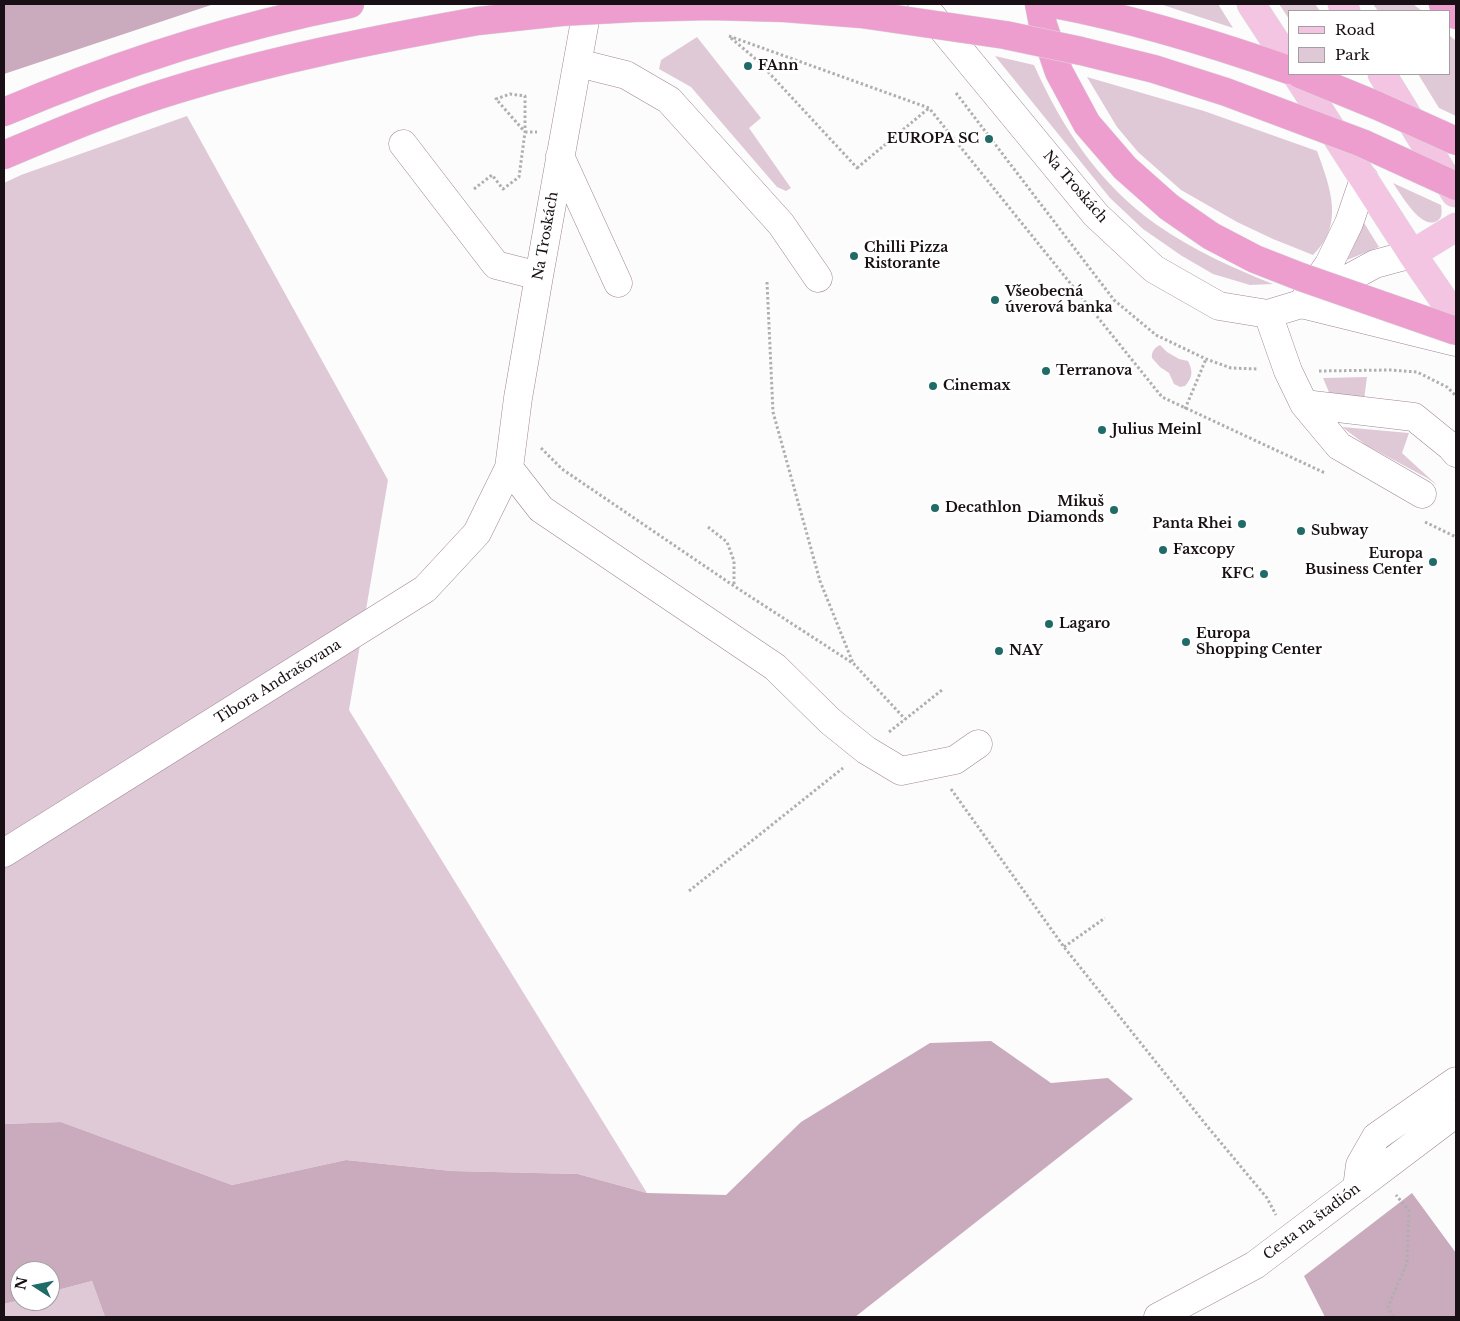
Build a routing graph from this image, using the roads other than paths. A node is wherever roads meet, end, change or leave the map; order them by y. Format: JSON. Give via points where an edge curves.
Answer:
{"nodes":[{"id":1,"x":350,"y":4,"type":"edge"},
{"id":2,"x":588,"y":4,"type":"edge"},
{"id":3,"x":922,"y":4,"type":"edge"},
{"id":4,"x":1039,"y":4,"type":"edge"},
{"id":5,"x":1054,"y":4,"type":"edge"},
{"id":6,"x":1251,"y":4,"type":"edge"},
{"id":7,"x":1443,"y":4,"type":"edge"},
{"id":8,"x":1456,"y":15,"type":"edge"},
{"id":9,"x":1288,"y":60,"type":"edge"},
{"id":10,"x":578,"y":63,"type":"junction"},
{"id":11,"x":1288,"y":70,"type":"edge"},
{"id":12,"x":1299,"y":75,"type":"edge"},
{"id":13,"x":1300,"y":75,"type":"edge"},
{"id":14,"x":1383,"y":75,"type":"edge"},
{"id":15,"x":4,"y":112,"type":"edge"},
{"id":16,"x":1456,"y":141,"type":"edge"},
{"id":17,"x":403,"y":144,"type":"dead end"},
{"id":18,"x":4,"y":155,"type":"edge"},
{"id":19,"x":560,"y":156,"type":"junction"},
{"id":20,"x":1364,"y":179,"type":"junction"},
{"id":21,"x":1456,"y":186,"type":"edge"},
{"id":22,"x":1456,"y":195,"type":"edge"},
{"id":23,"x":1456,"y":227,"type":"edge"},
{"id":24,"x":1412,"y":254,"type":"junction"},
{"id":25,"x":538,"y":276,"type":"junction"},
{"id":26,"x":818,"y":278,"type":"dead end"},
{"id":27,"x":618,"y":283,"type":"dead end"},
{"id":28,"x":1301,"y":304,"type":"junction"},
{"id":29,"x":1268,"y":314,"type":"junction"},
{"id":30,"x":1456,"y":318,"type":"edge"},
{"id":31,"x":1456,"y":330,"type":"edge"},
{"id":32,"x":1456,"y":342,"type":"edge"},
{"id":33,"x":1304,"y":404,"type":"junction"},
{"id":34,"x":1456,"y":453,"type":"edge"},
{"id":35,"x":509,"y":468,"type":"junction"},
{"id":36,"x":1422,"y":507,"type":"road end"},
{"id":37,"x":978,"y":744,"type":"dead end"},
{"id":38,"x":4,"y":853,"type":"edge"},
{"id":39,"x":1456,"y":1081,"type":"edge"},
{"id":40,"x":1456,"y":1112,"type":"edge"},
{"id":41,"x":1357,"y":1188,"type":"junction"},
{"id":42,"x":1158,"y":1317,"type":"edge"}],
"edges":[{"from":1,"to":15,"type":"highway","via":[[312,11],[168,51],[98,74]]},
{"from":2,"to":10,"type":"street","name":"Na Troskách"},
{"from":3,"to":29,"type":"street","name":"Na Troskách","via":[[1096,215],[1154,269],[1220,306]]},
{"from":4,"to":31,"type":"highway","bridge":true,"via":[[1059,72],[1087,124],[1125,168],[1169,207],[1211,236],[1255,259]]},
{"from":5,"to":11,"type":"highway","via":[[1161,29]]},
{"from":6,"to":9,"type":"main road"},
{"from":7,"to":8,"type":"highway"},
{"from":10,"to":19,"type":"street","name":"Na Troskách"},
{"from":10,"to":26,"type":"street","via":[[626,75],[669,100],[781,224]]},
{"from":12,"to":20,"type":"main road"},
{"from":13,"to":16,"type":"highway","bridge":true},
{"from":14,"to":22,"type":"main road"},
{"from":17,"to":25,"type":"street","via":[[496,266]]},
{"from":18,"to":21,"type":"highway","bridge":true,"via":[[107,113],[177,89],[330,49],[478,21],[561,12],[710,6],[861,14],[1005,35],[1081,51],[1154,69],[1226,92],[1362,142]]},
{"from":19,"to":25,"type":"street","name":"Na Troskách"},
{"from":19,"to":27,"type":"street"},
{"from":20,"to":24,"type":"main road"},
{"from":20,"to":28,"type":"street","via":[[1349,223],[1329,264]]},
{"from":23,"to":24,"type":"main road"},
{"from":24,"to":28,"type":"street","via":[[1374,264]]},
{"from":24,"to":30,"type":"main road"},
{"from":25,"to":35,"type":"street","name":"Na Troskách"},
{"from":28,"to":29,"type":"street"},
{"from":28,"to":32,"type":"street"},
{"from":29,"to":33,"type":"street","via":[[1288,371]]},
{"from":33,"to":34,"type":"street","via":[[1414,417]]},
{"from":33,"to":36,"type":"street","via":[[1339,446]]},
{"from":35,"to":37,"type":"street","via":[[541,508],[775,666],[830,721],[866,750],[901,771],[955,760]]},
{"from":35,"to":38,"type":"street","name":"Tibora Andrašovana","via":[[477,533],[425,589]]},
{"from":39,"to":41,"type":"street","via":[[1376,1137],[1360,1165]]},
{"from":40,"to":41,"type":"street","name":"Cesta na štadión"},
{"from":41,"to":42,"type":"street","name":"Cesta na štadión","via":[[1255,1265]]}]}
